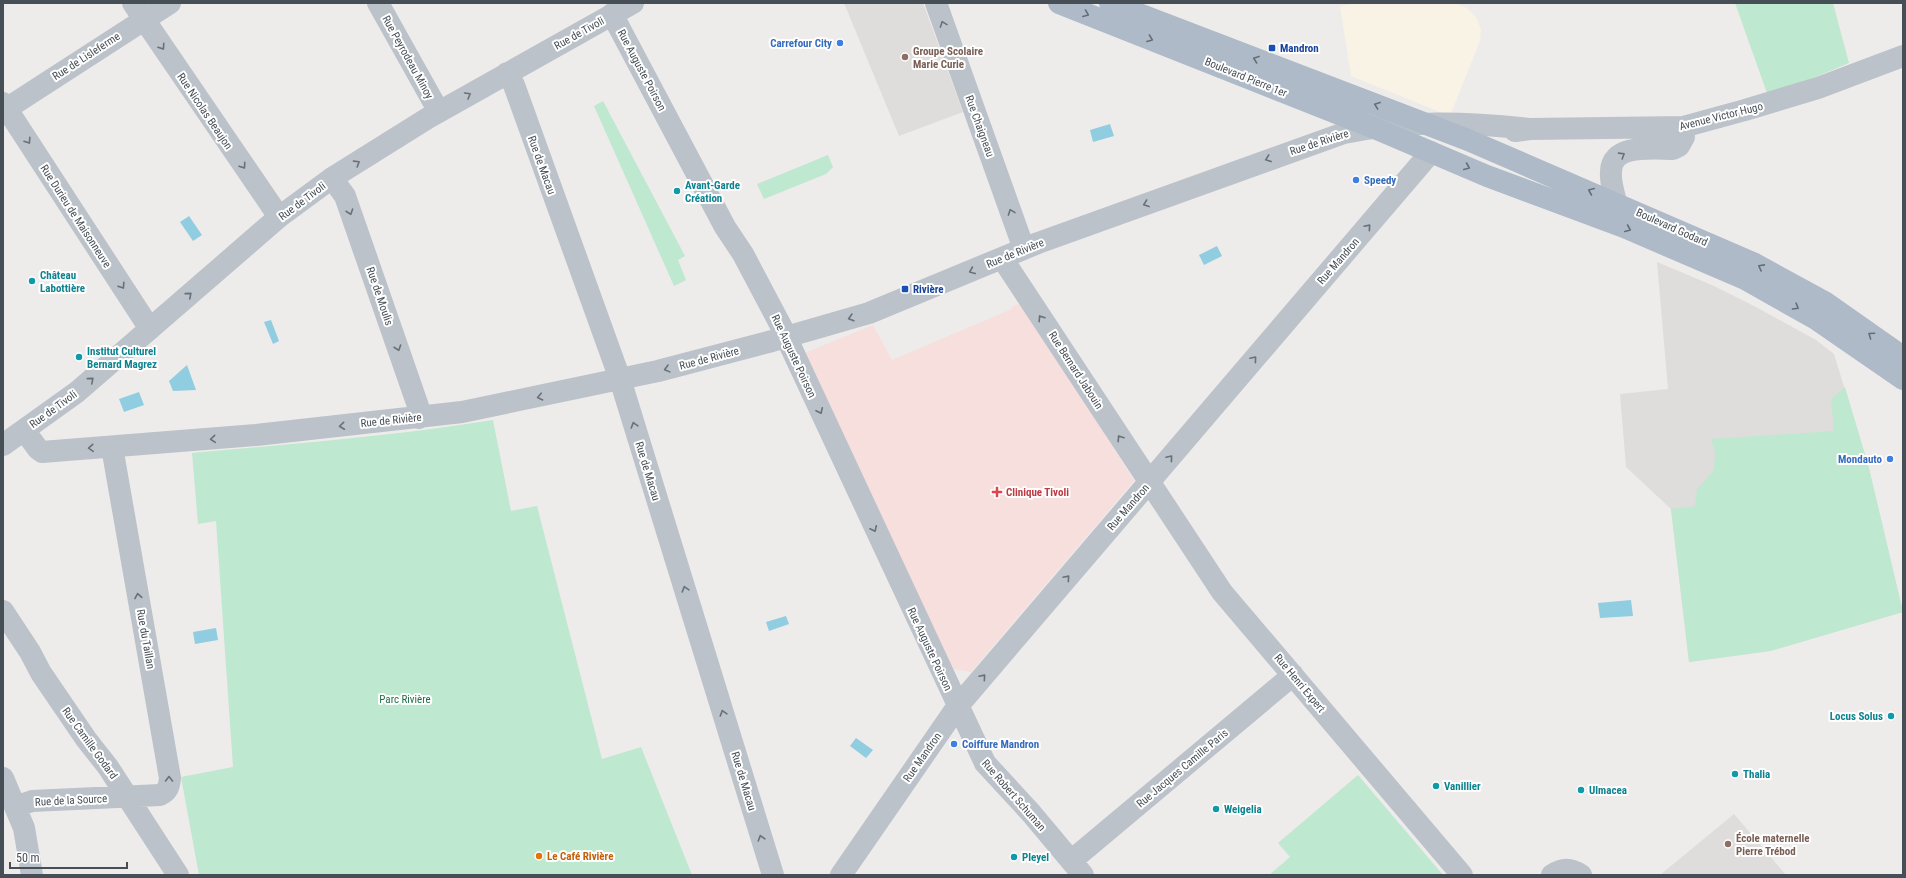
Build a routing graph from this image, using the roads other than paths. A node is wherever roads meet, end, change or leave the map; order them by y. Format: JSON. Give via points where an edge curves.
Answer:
{"nodes":[{"id":1,"x":170,"y":3,"type":"edge"},
{"id":2,"x":378,"y":3,"type":"edge"},
{"id":3,"x":633,"y":3,"type":"edge"},
{"id":4,"x":936,"y":3,"type":"edge"},
{"id":5,"x":1059,"y":3,"type":"edge"},
{"id":6,"x":1110,"y":3,"type":"edge"},
{"id":7,"x":139,"y":11,"type":"edge"},
{"id":8,"x":612,"y":14,"type":"junction"},
{"id":9,"x":1903,"y":56,"type":"edge"},
{"id":10,"x":507,"y":73,"type":"junction"},
{"id":11,"x":1315,"y":104,"type":"junction"},
{"id":12,"x":4,"y":108,"type":"edge"},
{"id":13,"x":439,"y":112,"type":"junction"},
{"id":14,"x":1427,"y":123,"type":"junction"},
{"id":15,"x":1372,"y":127,"type":"junction"},
{"id":16,"x":1683,"y":127,"type":"junction"},
{"id":17,"x":1530,"y":129,"type":"junction"},
{"id":18,"x":1468,"y":140,"type":"junction"},
{"id":19,"x":1318,"y":141,"type":"junction"},
{"id":20,"x":1431,"y":152,"type":"junction"},
{"id":21,"x":332,"y":178,"type":"junction"},
{"id":22,"x":1616,"y":202,"type":"junction"},
{"id":23,"x":279,"y":217,"type":"junction"},
{"id":24,"x":1024,"y":249,"type":"junction"},
{"id":25,"x":1002,"y":258,"type":"junction"},
{"id":26,"x":150,"y":329,"type":"junction"},
{"id":27,"x":786,"y":337,"type":"junction"},
{"id":28,"x":1903,"y":357,"type":"edge"},
{"id":29,"x":620,"y":379,"type":"junction"},
{"id":30,"x":1903,"y":379,"type":"edge"},
{"id":31,"x":419,"y":418,"type":"junction"},
{"id":32,"x":24,"y":430,"type":"junction"},
{"id":33,"x":3,"y":445,"type":"edge"},
{"id":34,"x":112,"y":447,"type":"junction"},
{"id":35,"x":1150,"y":482,"type":"junction"},
{"id":36,"x":3,"y":611,"type":"edge"},
{"id":37,"x":1292,"y":675,"type":"junction"},
{"id":38,"x":957,"y":707,"type":"junction"},
{"id":39,"x":3,"y":778,"type":"edge"},
{"id":40,"x":128,"y":797,"type":"junction"},
{"id":41,"x":15,"y":807,"type":"junction"},
{"id":42,"x":1077,"y":868,"type":"edge"},
{"id":43,"x":32,"y":875,"type":"edge"},
{"id":44,"x":178,"y":875,"type":"edge"},
{"id":45,"x":773,"y":875,"type":"edge"},
{"id":46,"x":841,"y":875,"type":"edge"},
{"id":47,"x":1462,"y":875,"type":"edge"},
{"id":48,"x":1552,"y":875,"type":"edge"},
{"id":49,"x":1581,"y":875,"type":"edge"}],
"edges":[{"from":1,"to":7,"type":"street","name":"Rue de Lisleferme"},
{"from":2,"to":13,"type":"street","name":"Rue Peyrodeau Minoy"},
{"from":3,"to":8,"type":"street","name":"Rue de Tivoli"},
{"from":24,"to":4,"type":"street","name":"Rue Chaigneau","one_way":true},
{"from":5,"to":11,"type":"main road","name":"Boulevard Pierre 1er","one_way":true},
{"from":14,"to":6,"type":"main road","name":"Boulevard Pierre 1er","one_way":true},
{"from":7,"to":12,"type":"street","name":"Rue de Lisleferme"},
{"from":7,"to":23,"type":"street","name":"Rue Nicolas Beaujon","one_way":true},
{"from":8,"to":10,"type":"street","name":"Rue de Tivoli"},
{"from":8,"to":27,"type":"street","name":"Rue Auguste Poirson"},
{"from":9,"to":16,"type":"street","name":"Avenue Victor Hugo","via":[[1818,88]]},
{"from":13,"to":10,"type":"street","name":"Rue de Tivoli","one_way":true},
{"from":10,"to":29,"type":"street","name":"Rue de Macau","via":[[514,85]]},
{"from":11,"to":15,"type":"main road","name":"Boulevard Pierre 1er"},
{"from":11,"to":19,"type":"street","via":[[1323,113],[1328,126]]},
{"from":12,"to":26,"type":"street","name":"Rue Durieu de Maisonneuve","one_way":true},
{"from":21,"to":13,"type":"street","name":"Rue de Tivoli","one_way":true},
{"from":14,"to":15,"type":"street","name":"Rue de Rivière"},
{"from":14,"to":17,"type":"street","name":"Avenue Victor Hugo","via":[[1477,123]]},
{"from":14,"to":18,"type":"main road","name":"Boulevard Godard"},
{"from":14,"to":20,"type":"street"},
{"from":15,"to":19,"type":"street","name":"Rue de Rivière"},
{"from":15,"to":20,"type":"main road","name":"Boulevard Pierre 1er"},
{"from":16,"to":17,"type":"street","name":"Avenue Victor Hugo"},
{"from":22,"to":16,"type":"street","one_way":true,"via":[[1610,171],[1619,154],[1630,150],[1673,149],[1679,146],[1684,137]]},
{"from":17,"to":18,"type":"street","name":"Avenue Victor Hugo","via":[[1489,134]]},
{"from":18,"to":20,"type":"street","name":"Avenue Victor Hugo"},
{"from":22,"to":18,"type":"main road","name":"Boulevard Godard","one_way":true},
{"from":19,"to":24,"type":"street","name":"Rue de Rivière","one_way":true},
{"from":20,"to":30,"type":"main road","name":"Boulevard Godard","one_way":true,"via":[[1487,176],[1624,227],[1745,279],[1816,318]]},
{"from":35,"to":20,"type":"street","name":"Rue Mandron","one_way":true},
{"from":21,"to":23,"type":"street","name":"Rue de Tivoli"},
{"from":21,"to":31,"type":"street","name":"Rue de Moulis","one_way":true,"via":[[345,196],[418,406]]},
{"from":28,"to":22,"type":"main road","name":"Boulevard Godard","one_way":true,"via":[[1826,303],[1790,282]]},
{"from":26,"to":23,"type":"street","name":"Rue de Tivoli","one_way":true},
{"from":24,"to":25,"type":"street","name":"Rue de Rivière"},
{"from":25,"to":27,"type":"street","name":"Rue de Rivière","one_way":true,"via":[[869,313]]},
{"from":35,"to":25,"type":"street","name":"Rue Bernard Jabouin","one_way":true},
{"from":32,"to":26,"type":"street","name":"Rue de Tivoli","one_way":true,"via":[[77,392]]},
{"from":27,"to":29,"type":"street","name":"Rue de Rivière","one_way":true},
{"from":27,"to":38,"type":"street","name":"Rue Auguste Poirson","one_way":true},
{"from":29,"to":31,"type":"street","name":"Rue de Rivière","one_way":true,"via":[[462,412]]},
{"from":45,"to":29,"type":"street","name":"Rue de Macau","one_way":true},
{"from":31,"to":34,"type":"street","name":"Rue de Rivière","one_way":true},
{"from":32,"to":33,"type":"street","name":"Rue de Tivoli"},
{"from":34,"to":32,"type":"street","name":"Rue de Rivière","one_way":true,"via":[[42,452]]},
{"from":40,"to":34,"type":"street","name":"Rue du Taillan","one_way":true,"via":[[160,795],[169,787],[170,778]]},
{"from":35,"to":37,"type":"street","name":"Rue Henri Expert","via":[[1222,592]]},
{"from":38,"to":35,"type":"street","name":"Rue Mandron","one_way":true},
{"from":36,"to":40,"type":"street","name":"Rue Camille Godard","via":[[41,673]]},
{"from":37,"to":42,"type":"street","name":"Rue Jacques Camille Paris"},
{"from":37,"to":47,"type":"street","name":"Rue Henri Expert"},
{"from":38,"to":42,"type":"street","name":"Rue Robert Schuman","via":[[985,763]]},
{"from":38,"to":46,"type":"street","name":"Rue Mandron"},
{"from":39,"to":41,"type":"street"},
{"from":40,"to":41,"type":"street","name":"Rue de la Source","via":[[32,801]]},
{"from":40,"to":44,"type":"street","name":"Rue Camille Godard"},
{"from":41,"to":43,"type":"street","via":[[24,828]]},
{"from":48,"to":49,"type":"street","via":[[1561,870],[1572,870]]}]}
